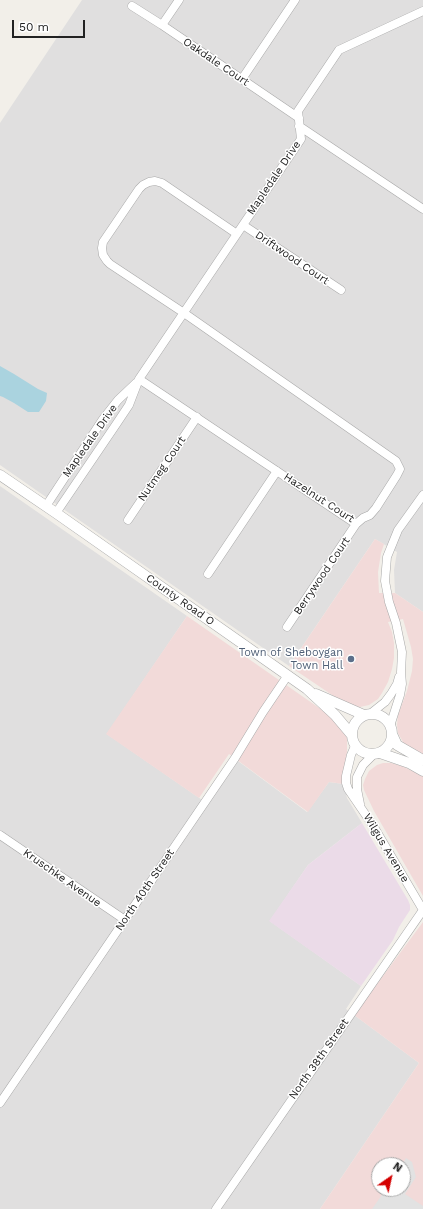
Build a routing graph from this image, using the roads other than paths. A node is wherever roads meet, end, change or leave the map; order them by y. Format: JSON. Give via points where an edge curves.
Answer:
{"nodes":[{"id":1,"x":178,"y":0,"type":"edge"},
{"id":2,"x":295,"y":0,"type":"edge"},
{"id":3,"x":132,"y":6,"type":"dead end"},
{"id":4,"x":423,"y":11,"type":"edge"},
{"id":5,"x":162,"y":25,"type":"junction"},
{"id":6,"x":242,"y":79,"type":"junction"},
{"id":7,"x":299,"y":122,"type":"junction"},
{"id":8,"x":423,"y":209,"type":"edge"},
{"id":9,"x":243,"y":225,"type":"junction"},
{"id":10,"x":237,"y":234,"type":"junction"},
{"id":11,"x":341,"y":290,"type":"dead end"},
{"id":12,"x":184,"y":313,"type":"junction"},
{"id":13,"x":139,"y":379,"type":"junction"},
{"id":14,"x":196,"y":417,"type":"junction"},
{"id":15,"x":277,"y":471,"type":"junction"},
{"id":16,"x":0,"y":475,"type":"edge"},
{"id":17,"x":423,"y":494,"type":"edge"},
{"id":18,"x":46,"y":506,"type":"junction"},
{"id":19,"x":56,"y":513,"type":"junction"},
{"id":20,"x":128,"y":520,"type":"dead end"},
{"id":21,"x":356,"y":524,"type":"junction"},
{"id":22,"x":208,"y":574,"type":"dead end"},
{"id":23,"x":287,"y":627,"type":"dead end"},
{"id":24,"x":401,"y":672,"type":"junction"},
{"id":25,"x":288,"y":675,"type":"junction"},
{"id":26,"x":307,"y":689,"type":"junction"},
{"id":27,"x":367,"y":715,"type":"junction"},
{"id":28,"x":391,"y":730,"type":"junction"},
{"id":29,"x":351,"y":734,"type":"junction"},
{"id":30,"x":355,"y":746,"type":"junction"},
{"id":31,"x":377,"y":754,"type":"junction"},
{"id":32,"x":423,"y":760,"type":"edge"},
{"id":33,"x":423,"y":771,"type":"edge"},
{"id":34,"x":361,"y":806,"type":"junction"},
{"id":35,"x":0,"y":835,"type":"edge"},
{"id":36,"x":423,"y":910,"type":"edge"},
{"id":37,"x":125,"y":920,"type":"junction"},
{"id":38,"x":0,"y":1103,"type":"edge"},
{"id":39,"x":216,"y":1209,"type":"edge"}],
"edges":[{"from":1,"to":5,"type":"street"},
{"from":2,"to":6,"type":"street"},
{"from":3,"to":5,"type":"street","name":"Oakdale Court"},
{"from":4,"to":7,"type":"street","name":"Mapledale Drive","via":[[339,50],[298,111]]},
{"from":5,"to":6,"type":"street","name":"Oakdale Court"},
{"from":6,"to":7,"type":"street","name":"Oakdale Court"},
{"from":7,"to":8,"type":"street","name":"Oakdale Court"},
{"from":7,"to":9,"type":"street","name":"Mapledale Drive","via":[[301,139]]},
{"from":9,"to":10,"type":"street","name":"Mapledale Drive"},
{"from":9,"to":11,"type":"street","name":"Driftwood Court"},
{"from":10,"to":12,"type":"street","name":"Mapledale Drive"},
{"from":10,"to":12,"type":"street","via":[[162,183],[155,181],[139,189],[103,242],[103,255],[110,264]]},
{"from":12,"to":13,"type":"street","name":"Mapledale Drive"},
{"from":12,"to":21,"type":"street","name":"Hazelnut Court","via":[[396,461],[400,469],[397,475],[376,508]]},
{"from":13,"to":14,"type":"street","name":"Hazelnut Court"},
{"from":13,"to":18,"type":"street","name":"Mapledale Drive","via":[[103,419]]},
{"from":13,"to":19,"type":"street","name":"Mapledale Drive","via":[[129,405]]},
{"from":14,"to":15,"type":"street","name":"Hazelnut Court"},
{"from":14,"to":20,"type":"street","name":"Nutmeg Court"},
{"from":15,"to":21,"type":"street","name":"Hazelnut Court"},
{"from":15,"to":22,"type":"street"},
{"from":16,"to":18,"type":"street","name":"County Road O"},
{"from":17,"to":24,"type":"street","via":[[398,530],[387,557],[385,581],[402,652]]},
{"from":18,"to":19,"type":"street","name":"County Road O"},
{"from":19,"to":25,"type":"street","name":"County Road O"},
{"from":21,"to":23,"type":"street","name":"Berrywood Court"},
{"from":24,"to":27,"type":"street","via":[[397,684],[385,702]]},
{"from":24,"to":28,"type":"street","via":[[402,684]]},
{"from":25,"to":26,"type":"street","name":"County Road O"},
{"from":25,"to":37,"type":"street","name":"North 40th Street"},
{"from":26,"to":27,"type":"street"},
{"from":26,"to":29,"type":"street","name":"County Road O"},
{"from":27,"to":28,"type":"street","via":[[382,717]]},
{"from":27,"to":29,"type":"street","via":[[359,718]]},
{"from":28,"to":31,"type":"street","via":[[389,745]]},
{"from":28,"to":32,"type":"street","via":[[397,745]]},
{"from":29,"to":30,"type":"street"},
{"from":30,"to":31,"type":"street","via":[[366,754]]},
{"from":30,"to":34,"type":"street","name":"Wilgus Avenue","via":[[346,780],[350,793]]},
{"from":31,"to":33,"type":"street"},
{"from":31,"to":34,"type":"street","name":"Wilgus Avenue","via":[[363,766],[357,777]]},
{"from":34,"to":36,"type":"street","name":"Wilgus Avenue"},
{"from":35,"to":37,"type":"street","name":"Kruschke Avenue"},
{"from":36,"to":39,"type":"street","name":"North 38th Street"},
{"from":37,"to":38,"type":"street","name":"North 40th Street"}]}
